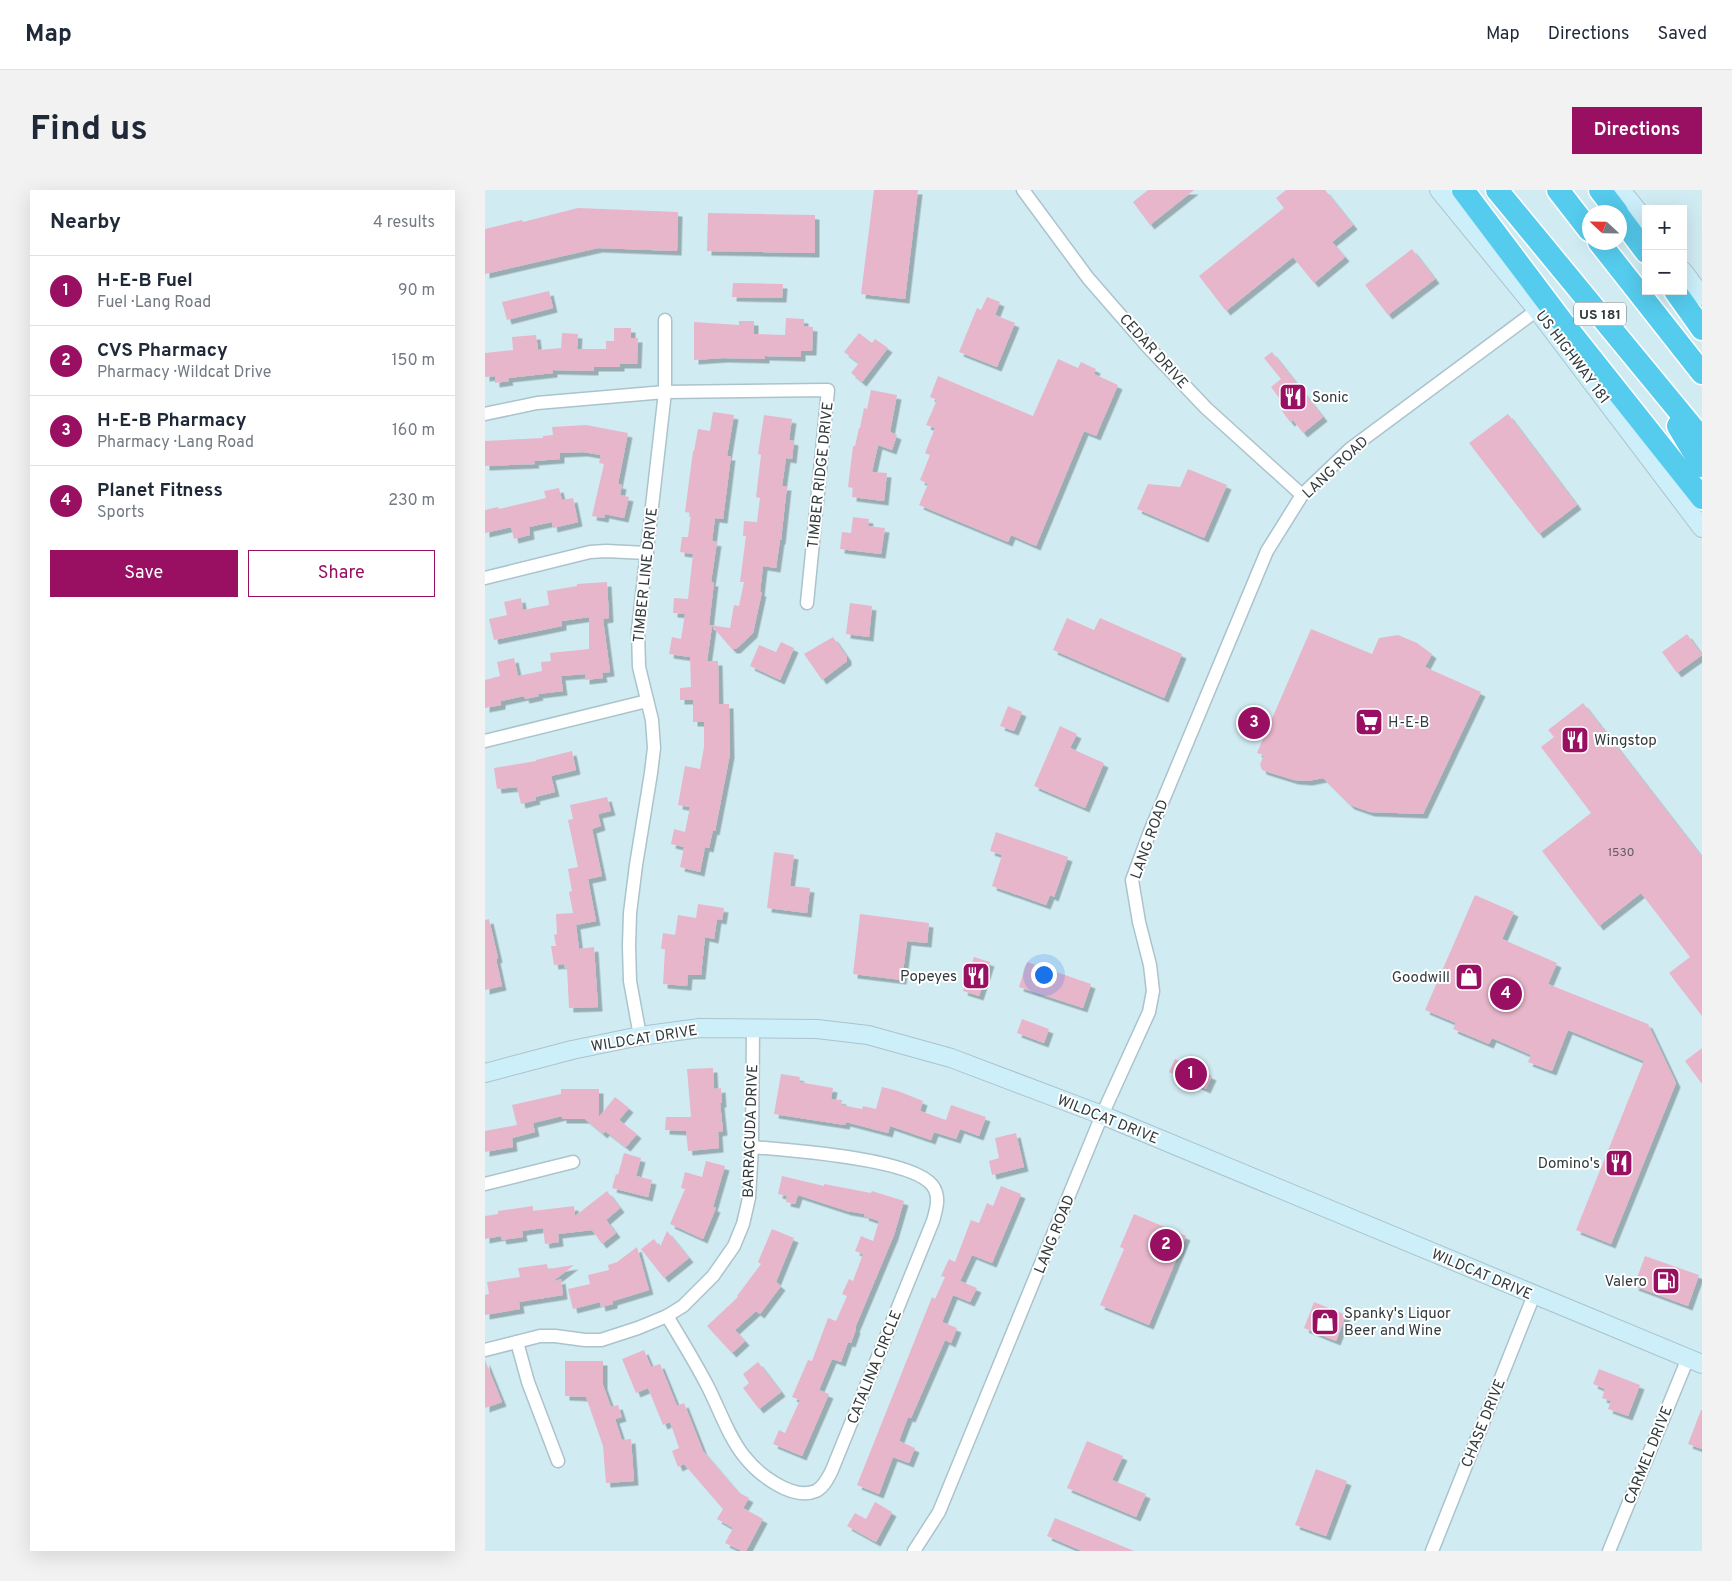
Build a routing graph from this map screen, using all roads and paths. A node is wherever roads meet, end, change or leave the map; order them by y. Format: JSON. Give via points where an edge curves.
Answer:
{"nodes":[{"id":1,"x":1023,"y":190,"type":"edge"},
{"id":2,"x":1439,"y":190,"type":"edge"},
{"id":3,"x":1463,"y":190,"type":"edge"},
{"id":4,"x":1497,"y":190,"type":"edge"},
{"id":5,"x":1558,"y":190,"type":"edge"},
{"id":6,"x":1600,"y":190,"type":"edge"},
{"id":7,"x":1621,"y":190,"type":"edge"},
{"id":8,"x":1612,"y":205,"type":"edge"},
{"id":9,"x":1642,"y":216,"type":"edge"},
{"id":10,"x":1582,"y":221,"type":"edge"},
{"id":11,"x":1627,"y":227,"type":"edge"},
{"id":12,"x":1605,"y":250,"type":"edge"},
{"id":13,"x":1644,"y":250,"type":"edge"},
{"id":14,"x":1687,"y":276,"type":"edge"},
{"id":15,"x":1678,"y":295,"type":"edge"},
{"id":16,"x":1702,"y":296,"type":"edge"},
{"id":17,"x":1537,"y":310,"type":"junction"},
{"id":18,"x":665,"y":320,"type":"dead end"},
{"id":19,"x":1702,"y":329,"type":"edge"},
{"id":20,"x":1638,"y":361,"type":"junction"},
{"id":21,"x":1702,"y":373,"type":"edge"},
{"id":22,"x":665,"y":392,"type":"junction"},
{"id":23,"x":485,"y":414,"type":"edge"},
{"id":24,"x":1702,"y":439,"type":"edge"},
{"id":25,"x":1702,"y":466,"type":"edge"},
{"id":26,"x":1302,"y":496,"type":"junction"},
{"id":27,"x":1702,"y":498,"type":"edge"},
{"id":28,"x":1702,"y":528,"type":"edge"},
{"id":29,"x":647,"y":553,"type":"junction"},
{"id":30,"x":485,"y":578,"type":"edge"},
{"id":31,"x":807,"y":603,"type":"dead end"},
{"id":32,"x":647,"y":701,"type":"junction"},
{"id":33,"x":485,"y":741,"type":"edge"},
{"id":34,"x":753,"y":1028,"type":"junction"},
{"id":35,"x":641,"y":1036,"type":"junction"},
{"id":36,"x":485,"y":1073,"type":"edge"},
{"id":37,"x":1102,"y":1115,"type":"junction"},
{"id":38,"x":752,"y":1147,"type":"junction"},
{"id":39,"x":573,"y":1162,"type":"dead end"},
{"id":40,"x":485,"y":1184,"type":"edge"},
{"id":41,"x":1534,"y":1295,"type":"junction"},
{"id":42,"x":667,"y":1316,"type":"junction"},
{"id":43,"x":517,"y":1342,"type":"junction"},
{"id":44,"x":485,"y":1350,"type":"edge"},
{"id":45,"x":1695,"y":1361,"type":"edge"},
{"id":46,"x":557,"y":1461,"type":"dead end"},
{"id":47,"x":914,"y":1551,"type":"edge"},
{"id":48,"x":1432,"y":1551,"type":"edge"},
{"id":49,"x":1609,"y":1551,"type":"edge"}],
"edges":[{"from":1,"to":26,"type":"street","name":"CEDAR DRIVE","via":[[1088,278],[1149,348],[1206,408]]},
{"from":2,"to":17,"type":"main road","name":"US HIGHWAY 181"},
{"from":3,"to":27,"type":"highway"},
{"from":4,"to":20,"type":"highway","number":"US 181"},
{"from":5,"to":10,"type":"highway"},
{"from":6,"to":8,"type":"highway"},
{"from":7,"to":9,"type":"main road"},
{"from":11,"to":13,"type":"highway"},
{"from":12,"to":21,"type":"highway","number":"US 181"},
{"from":14,"to":16,"type":"main road"},
{"from":15,"to":19,"type":"highway"},
{"from":17,"to":26,"type":"street","name":"LANG ROAD","via":[[1350,449]]},
{"from":17,"to":28,"type":"main road","name":"US HIGHWAY 181"},
{"from":18,"to":22,"type":"street","name":"TIMBER LINE DRIVE"},
{"from":20,"to":24,"type":"highway","number":"US 181"},
{"from":20,"to":25,"type":"highway"},
{"from":22,"to":23,"type":"street","via":[[537,403]]},
{"from":22,"to":29,"type":"street","name":"TIMBER LINE DRIVE"},
{"from":22,"to":31,"type":"street","name":"TIMBER RIDGE DRIVE","via":[[828,390]]},
{"from":26,"to":37,"type":"street","name":"LANG ROAD","via":[[1267,551],[1132,880],[1153,991],[1146,1020]]},
{"from":29,"to":30,"type":"street","via":[[590,552]]},
{"from":29,"to":32,"type":"street","name":"TIMBER LINE DRIVE","via":[[638,652]]},
{"from":32,"to":33,"type":"street"},
{"from":32,"to":35,"type":"street","name":"TIMBER LINE DRIVE","via":[[654,748],[634,884],[629,946],[630,981]]},
{"from":34,"to":35,"type":"main road","name":"WILDCAT DRIVE","via":[[700,1028]]},
{"from":34,"to":37,"type":"main road","name":"WILDCAT DRIVE","via":[[817,1029],[868,1035],[951,1058]]},
{"from":34,"to":38,"type":"street","name":"BARRACUDA DRIVE"},
{"from":35,"to":36,"type":"main road","name":"WILDCAT DRIVE"},
{"from":37,"to":41,"type":"main road","name":"WILDCAT DRIVE"},
{"from":37,"to":47,"type":"street","name":"LANG ROAD","via":[[939,1512]]},
{"from":38,"to":42,"type":"street","name":"BARRACUDA DRIVE","via":[[749,1198],[734,1246],[699,1292]]},
{"from":38,"to":42,"type":"street","name":"CATALINA CIRCLE","via":[[826,1153],[874,1162],[919,1175],[934,1186],[937,1193],[933,1221],[832,1470],[821,1488],[797,1493],[758,1472],[743,1455]]},
{"from":39,"to":40,"type":"street"},
{"from":41,"to":45,"type":"main road","name":"WILDCAT DRIVE"},
{"from":41,"to":48,"type":"street","name":"CHASE DRIVE"},
{"from":42,"to":43,"type":"street","name":"BARRACUDA DRIVE","via":[[601,1340],[540,1336]]},
{"from":43,"to":44,"type":"street","name":"BARRACUDA DRIVE"},
{"from":43,"to":46,"type":"street"},
{"from":45,"to":49,"type":"street","name":"CARMEL DRIVE"}]}
